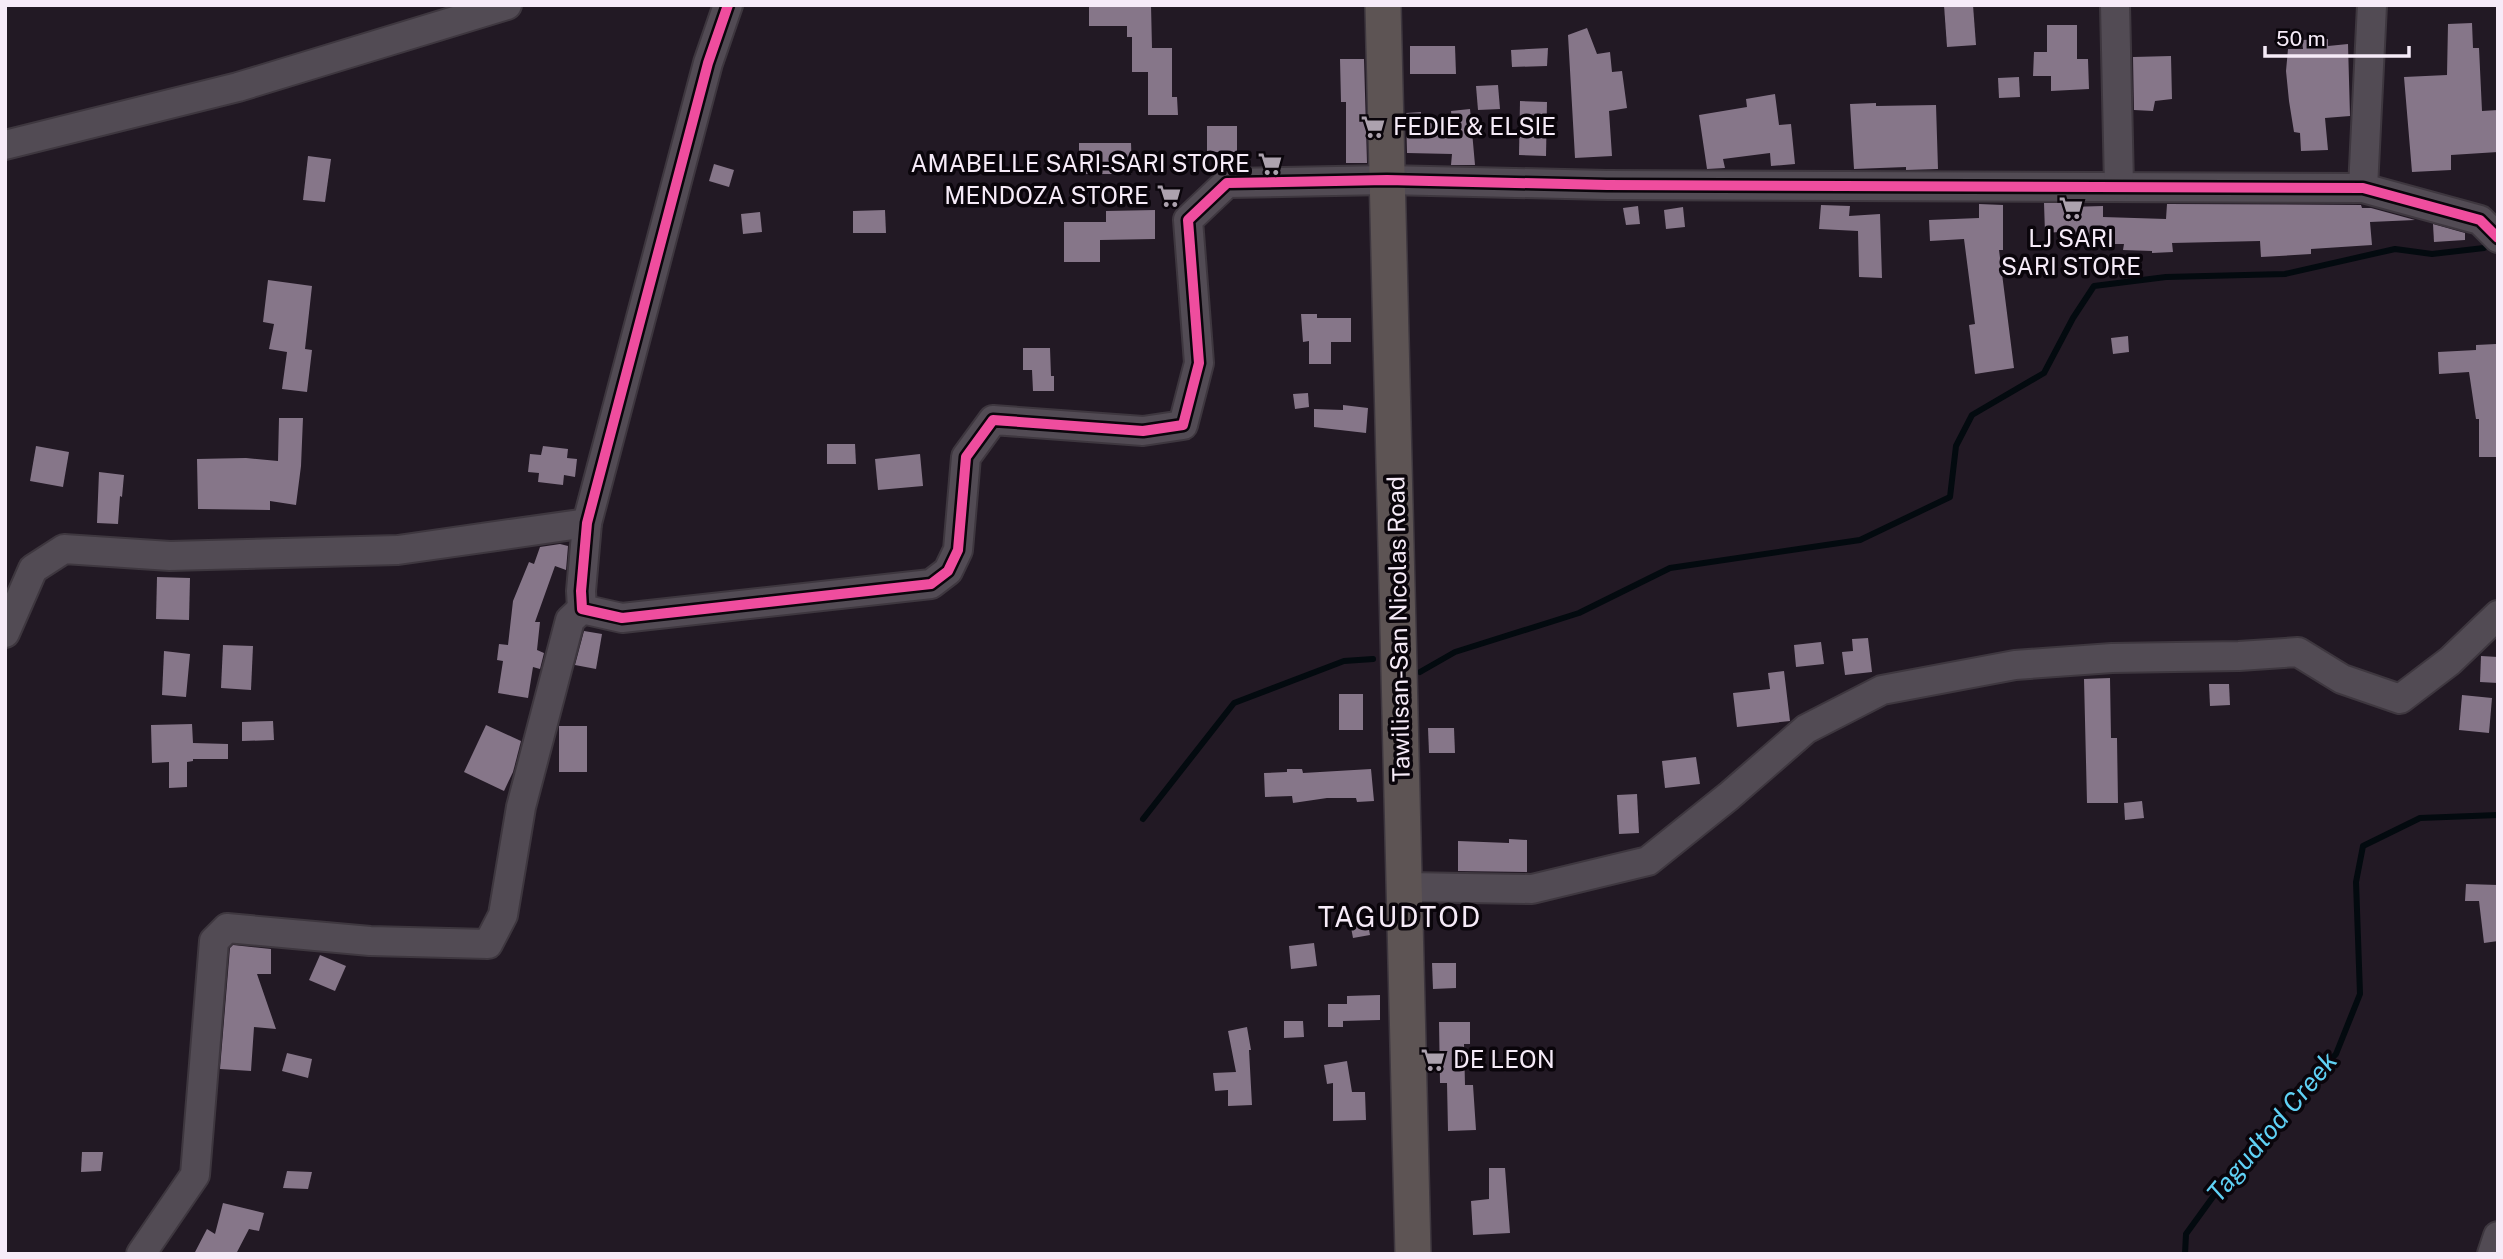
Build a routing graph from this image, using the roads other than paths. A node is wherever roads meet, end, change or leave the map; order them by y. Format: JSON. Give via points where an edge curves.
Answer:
{"nodes":[{"id":1,"x":507,"y":5,"type":"edge"},
{"id":2,"x":728,"y":5,"type":"edge"},
{"id":3,"x":1383,"y":5,"type":"edge"},
{"id":4,"x":2115,"y":5,"type":"edge"},
{"id":5,"x":2372,"y":5,"type":"edge"},
{"id":6,"x":5,"y":145,"type":"edge"},
{"id":7,"x":1387,"y":180,"type":"junction"},
{"id":8,"x":2119,"y":187,"type":"junction"},
{"id":9,"x":2363,"y":188,"type":"junction"},
{"id":10,"x":2498,"y":238,"type":"edge"},
{"id":11,"x":587,"y":523,"type":"junction"},
{"id":12,"x":582,"y":610,"type":"junction"},
{"id":13,"x":2498,"y":615,"type":"edge"},
{"id":14,"x":5,"y":633,"type":"edge"},
{"id":15,"x":1406,"y":887,"type":"junction"},
{"id":16,"x":2498,"y":1236,"type":"edge"},
{"id":17,"x":141,"y":1254,"type":"edge"},
{"id":18,"x":1413,"y":1254,"type":"edge"},
{"id":19,"x":2492,"y":1254,"type":"edge"}],
"edges":[{"from":1,"to":6,"type":"street","via":[[239,87]]},
{"from":2,"to":11,"type":"street","via":[[708,63]]},
{"from":3,"to":7,"type":"main road","name":"Tawilisan-San Nicolas Road"},
{"from":4,"to":8,"type":"street"},
{"from":5,"to":9,"type":"street"},
{"from":7,"to":8,"type":"street"},
{"from":7,"to":12,"type":"street","via":[[1227,183],[1188,220],[1199,363],[1183,425],[1143,431],[993,420],[967,457],[958,550],[948,571],[931,584],[622,618]]},
{"from":7,"to":15,"type":"main road","name":"Tawilisan-San Nicolas Road"},
{"from":8,"to":9,"type":"street"},
{"from":9,"to":10,"type":"street","via":[[2480,220]]},
{"from":11,"to":12,"type":"street"},
{"from":11,"to":14,"type":"street","via":[[398,550],[170,556],[64,550],[33,569]]},
{"from":12,"to":17,"type":"street","via":[[570,621],[521,807],[503,915],[488,944],[370,941],[227,928],[214,941],[195,1175]]},
{"from":13,"to":15,"type":"street","via":[[2450,661],[2400,699],[2342,679],[2298,652],[2015,665],[1882,690],[1805,729],[1648,861],[1532,889]]},
{"from":15,"to":18,"type":"main road","name":"Tawilisan-San Nicolas Road"},
{"from":16,"to":19,"type":"street"}]}
